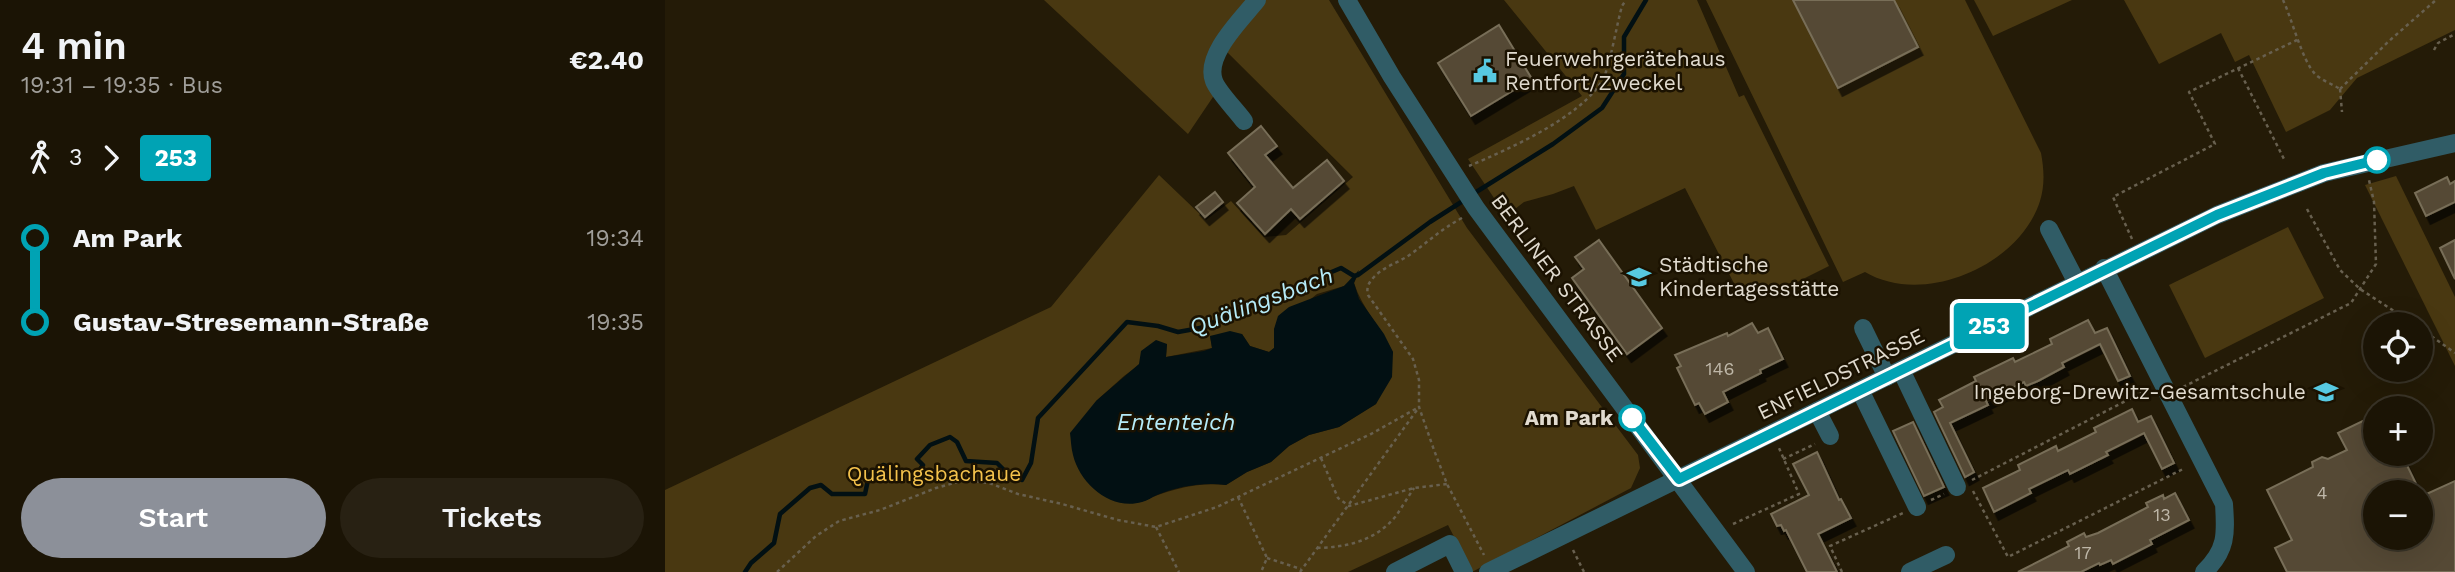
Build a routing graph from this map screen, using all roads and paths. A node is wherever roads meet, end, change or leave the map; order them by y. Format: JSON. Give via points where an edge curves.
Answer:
{"nodes":[{"id":1,"x":1257,"y":0,"type":"edge"},
{"id":2,"x":1347,"y":0,"type":"edge"},
{"id":3,"x":1626,"y":0,"type":"edge"},
{"id":4,"x":2283,"y":0,"type":"edge"},
{"id":5,"x":2436,"y":0,"type":"edge"},
{"id":6,"x":2455,"y":34,"type":"edge"},
{"id":7,"x":2297,"y":40,"type":"junction"},
{"id":8,"x":2434,"y":50,"type":"dead end"},
{"id":9,"x":2238,"y":68,"type":"junction"},
{"id":10,"x":2340,"y":89,"type":"junction"},
{"id":11,"x":2341,"y":112,"type":"dead end"},
{"id":12,"x":1244,"y":121,"type":"dead end"},
{"id":13,"x":2455,"y":143,"type":"edge"},
{"id":14,"x":2285,"y":161,"type":"dead end"},
{"id":15,"x":2365,"y":163,"type":"junction"},
{"id":16,"x":1453,"y":172,"type":"junction"},
{"id":17,"x":1476,"y":208,"type":"junction"},
{"id":18,"x":2307,"y":209,"type":"dead end"},
{"id":19,"x":2049,"y":229,"type":"dead end"},
{"id":20,"x":2139,"y":253,"type":"junction"},
{"id":21,"x":2105,"y":268,"type":"junction"},
{"id":22,"x":2077,"y":283,"type":"junction"},
{"id":23,"x":2360,"y":289,"type":"junction"},
{"id":24,"x":2395,"y":312,"type":"edge"},
{"id":25,"x":1863,"y":328,"type":"dead end"},
{"id":26,"x":2433,"y":337,"type":"edge"},
{"id":27,"x":2455,"y":353,"type":"edge"},
{"id":28,"x":1894,"y":373,"type":"junction"},
{"id":29,"x":2165,"y":388,"type":"junction"},
{"id":30,"x":1860,"y":390,"type":"junction"},
{"id":31,"x":1419,"y":407,"type":"junction"},
{"id":32,"x":1817,"y":411,"type":"junction"},
{"id":33,"x":1772,"y":433,"type":"junction"},
{"id":34,"x":1830,"y":436,"type":"joint"},
{"id":35,"x":1321,"y":458,"type":"junction"},
{"id":36,"x":1783,"y":459,"type":"junction"},
{"id":37,"x":2201,"y":460,"type":"junction"},
{"id":38,"x":1679,"y":479,"type":"junction"},
{"id":39,"x":1447,"y":484,"type":"junction"},
{"id":40,"x":1957,"y":487,"type":"joint"},
{"id":41,"x":1414,"y":488,"type":"junction"},
{"id":42,"x":1238,"y":497,"type":"junction"},
{"id":43,"x":1349,"y":506,"type":"junction"},
{"id":44,"x":1908,"y":510,"type":"junction"},
{"id":45,"x":1156,"y":527,"type":"junction"},
{"id":46,"x":1717,"y":532,"type":"junction"},
{"id":47,"x":1566,"y":534,"type":"junction"},
{"id":48,"x":1317,"y":548,"type":"junction"},
{"id":49,"x":1945,"y":555,"type":"dead end"},
{"id":50,"x":1267,"y":558,"type":"junction"},
{"id":51,"x":1300,"y":571,"type":"edge"},
{"id":52,"x":1490,"y":571,"type":"edge"},
{"id":53,"x":777,"y":572,"type":"edge"},
{"id":54,"x":1179,"y":572,"type":"edge"},
{"id":55,"x":1261,"y":572,"type":"edge"},
{"id":56,"x":1395,"y":572,"type":"edge"},
{"id":57,"x":1464,"y":572,"type":"edge"},
{"id":58,"x":1584,"y":572,"type":"edge"},
{"id":59,"x":1746,"y":572,"type":"edge"},
{"id":60,"x":1842,"y":572,"type":"edge"},
{"id":61,"x":1910,"y":572,"type":"edge"},
{"id":62,"x":2204,"y":572,"type":"edge"}],
"edges":[{"from":1,"to":12,"type":"street","via":[[1218,49],[1213,65],[1214,80]]},
{"from":2,"to":16,"type":"street","name":"BERLINER STRASSE"},
{"from":3,"to":16,"type":"path","via":[[1604,78],[1581,106],[1511,148]]},
{"from":4,"to":7,"type":"path"},
{"from":5,"to":10,"type":"path"},
{"from":6,"to":8,"type":"path"},
{"from":7,"to":9,"type":"path"},
{"from":7,"to":10,"type":"path","via":[[2315,74]]},
{"from":9,"to":14,"type":"path"},
{"from":9,"to":20,"type":"path","via":[[2189,92],[2215,144],[2113,197]]},
{"from":10,"to":11,"type":"path"},
{"from":13,"to":15,"type":"street","name":"ENFIELDSTRASSE"},
{"from":15,"to":20,"type":"street","name":"ENFIELDSTRASSE","via":[[2279,189]]},
{"from":15,"to":23,"type":"path","via":[[2374,202],[2376,264]]},
{"from":16,"to":17,"type":"street","name":"BERLINER STRASSE"},
{"from":17,"to":31,"type":"path","via":[[1383,270],[1366,289],[1413,359]]},
{"from":17,"to":38,"type":"street","name":"BERLINER STRASSE"},
{"from":18,"to":23,"type":"path","via":[[2340,270]]},
{"from":19,"to":22,"type":"street"},
{"from":20,"to":21,"type":"street","name":"ENFIELDSTRASSE"},
{"from":21,"to":22,"type":"street","name":"ENFIELDSTRASSE"},
{"from":21,"to":29,"type":"street"},
{"from":22,"to":28,"type":"street","name":"ENFIELDSTRASSE"},
{"from":23,"to":24,"type":"path"},
{"from":23,"to":29,"type":"path","via":[[2351,303]]},
{"from":25,"to":28,"type":"street"},
{"from":26,"to":27,"type":"path"},
{"from":28,"to":30,"type":"street","name":"ENFIELDSTRASSE"},
{"from":28,"to":40,"type":"street"},
{"from":29,"to":37,"type":"street"},
{"from":29,"to":37,"type":"path","via":[[1969,482],[2008,557]]},
{"from":30,"to":32,"type":"street","name":"ENFIELDSTRASSE"},
{"from":30,"to":44,"type":"street"},
{"from":31,"to":35,"type":"path"},
{"from":31,"to":39,"type":"path"},
{"from":31,"to":43,"type":"path"},
{"from":32,"to":33,"type":"street","name":"ENFIELDSTRASSE"},
{"from":32,"to":34,"type":"street"},
{"from":33,"to":36,"type":"path"},
{"from":33,"to":38,"type":"street","name":"ENFIELDSTRASSE"},
{"from":34,"to":36,"type":"path"},
{"from":35,"to":42,"type":"path"},
{"from":35,"to":43,"type":"path","via":[[1338,498]]},
{"from":36,"to":46,"type":"path","via":[[1799,494]]},
{"from":37,"to":62,"type":"street","via":[[2224,504],[2227,535]]},
{"from":38,"to":46,"type":"street","name":"BERLINER STRASSE"},
{"from":38,"to":47,"type":"street","name":"ENFIELDSTRASSE"},
{"from":39,"to":41,"type":"path"},
{"from":39,"to":52,"type":"path"},
{"from":40,"to":44,"type":"path"},
{"from":41,"to":43,"type":"path"},
{"from":41,"to":48,"type":"path","via":[[1395,517],[1375,535],[1355,544]]},
{"from":42,"to":45,"type":"path"},
{"from":42,"to":50,"type":"path"},
{"from":43,"to":48,"type":"path"},
{"from":44,"to":60,"type":"path","via":[[1830,546]]},
{"from":45,"to":53,"type":"path","via":[[965,480],[839,521]]},
{"from":45,"to":54,"type":"path"},
{"from":46,"to":59,"type":"street","name":"BERLINER STRASSE"},
{"from":47,"to":52,"type":"street","name":"ENFIELDSTRASSE"},
{"from":47,"to":58,"type":"path"},
{"from":48,"to":51,"type":"path"},
{"from":49,"to":61,"type":"street"},
{"from":50,"to":51,"type":"path"},
{"from":50,"to":55,"type":"path"},
{"from":56,"to":57,"type":"street","via":[[1450,544]]}]}
